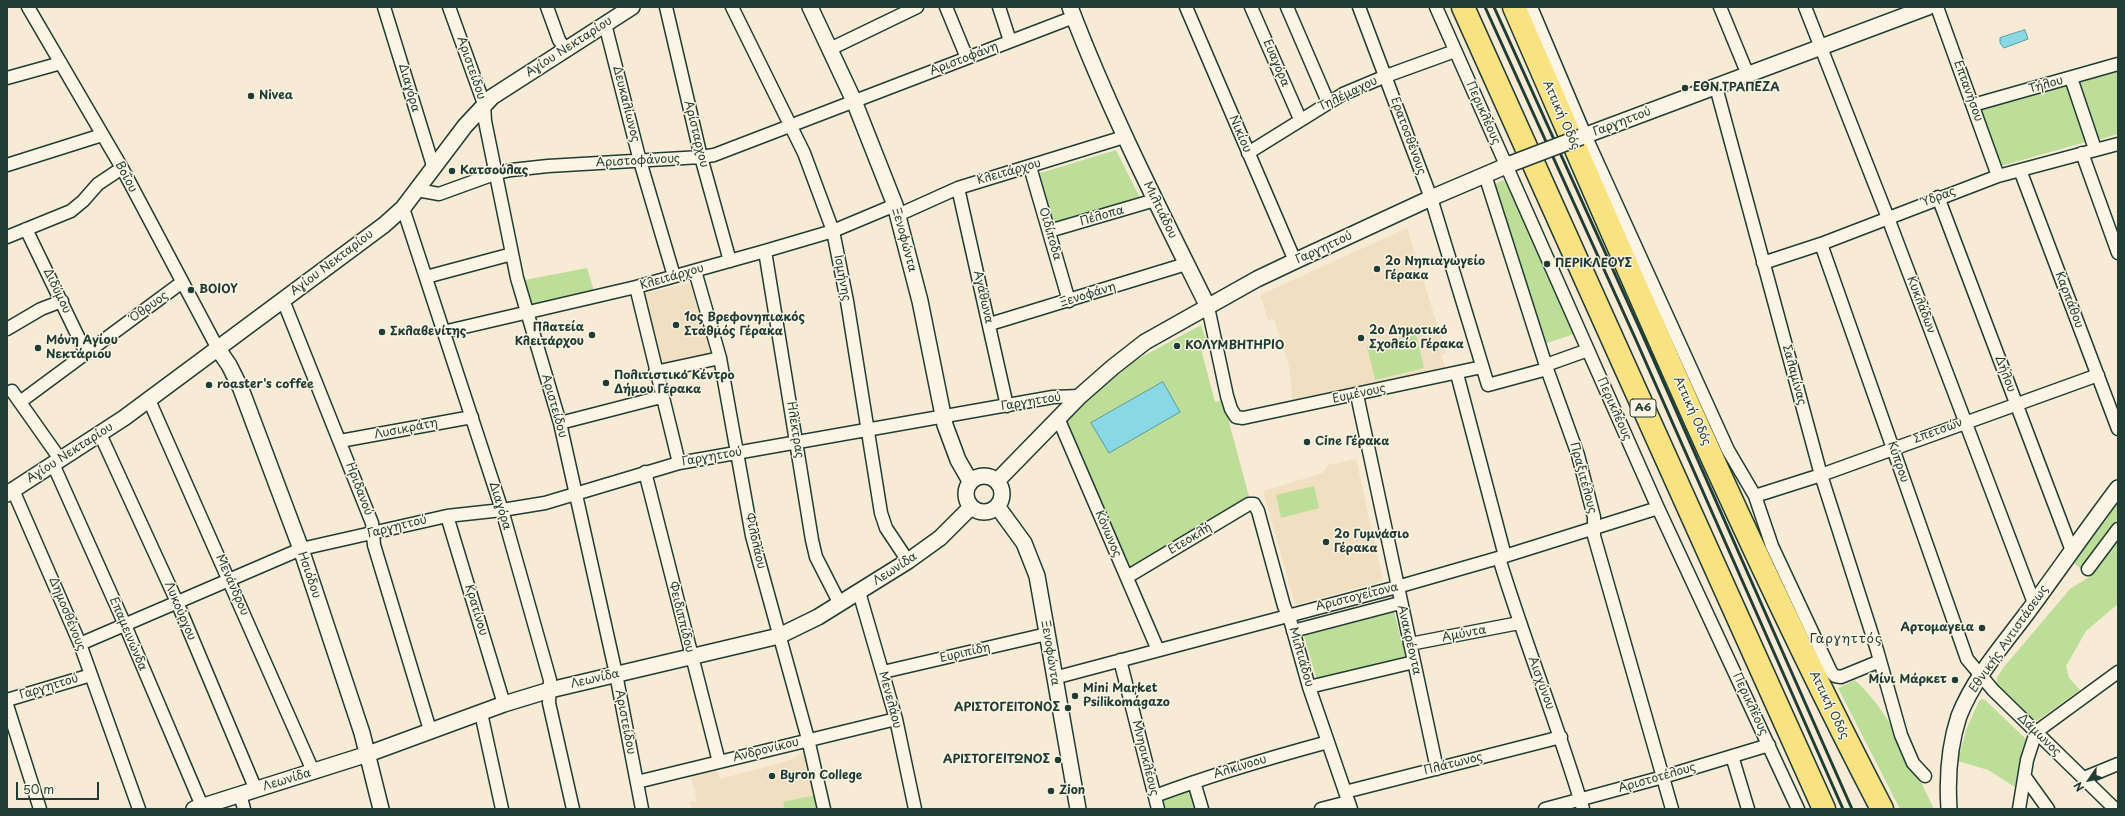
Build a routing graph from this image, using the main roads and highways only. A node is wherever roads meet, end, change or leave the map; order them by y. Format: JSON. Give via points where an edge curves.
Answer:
{"nodes":[{"id":1,"x":1463,"y":7,"type":"edge"},
{"id":2,"x":1514,"y":7,"type":"edge"},
{"id":3,"x":1824,"y":809,"type":"edge"},
{"id":4,"x":1882,"y":809,"type":"edge"}],
"edges":[{"from":1,"to":3,"type":"highway","number":"Α6"},
{"from":2,"to":4,"type":"highway","name":"Αττική Οδός","via":[[1780,606]]}]}
